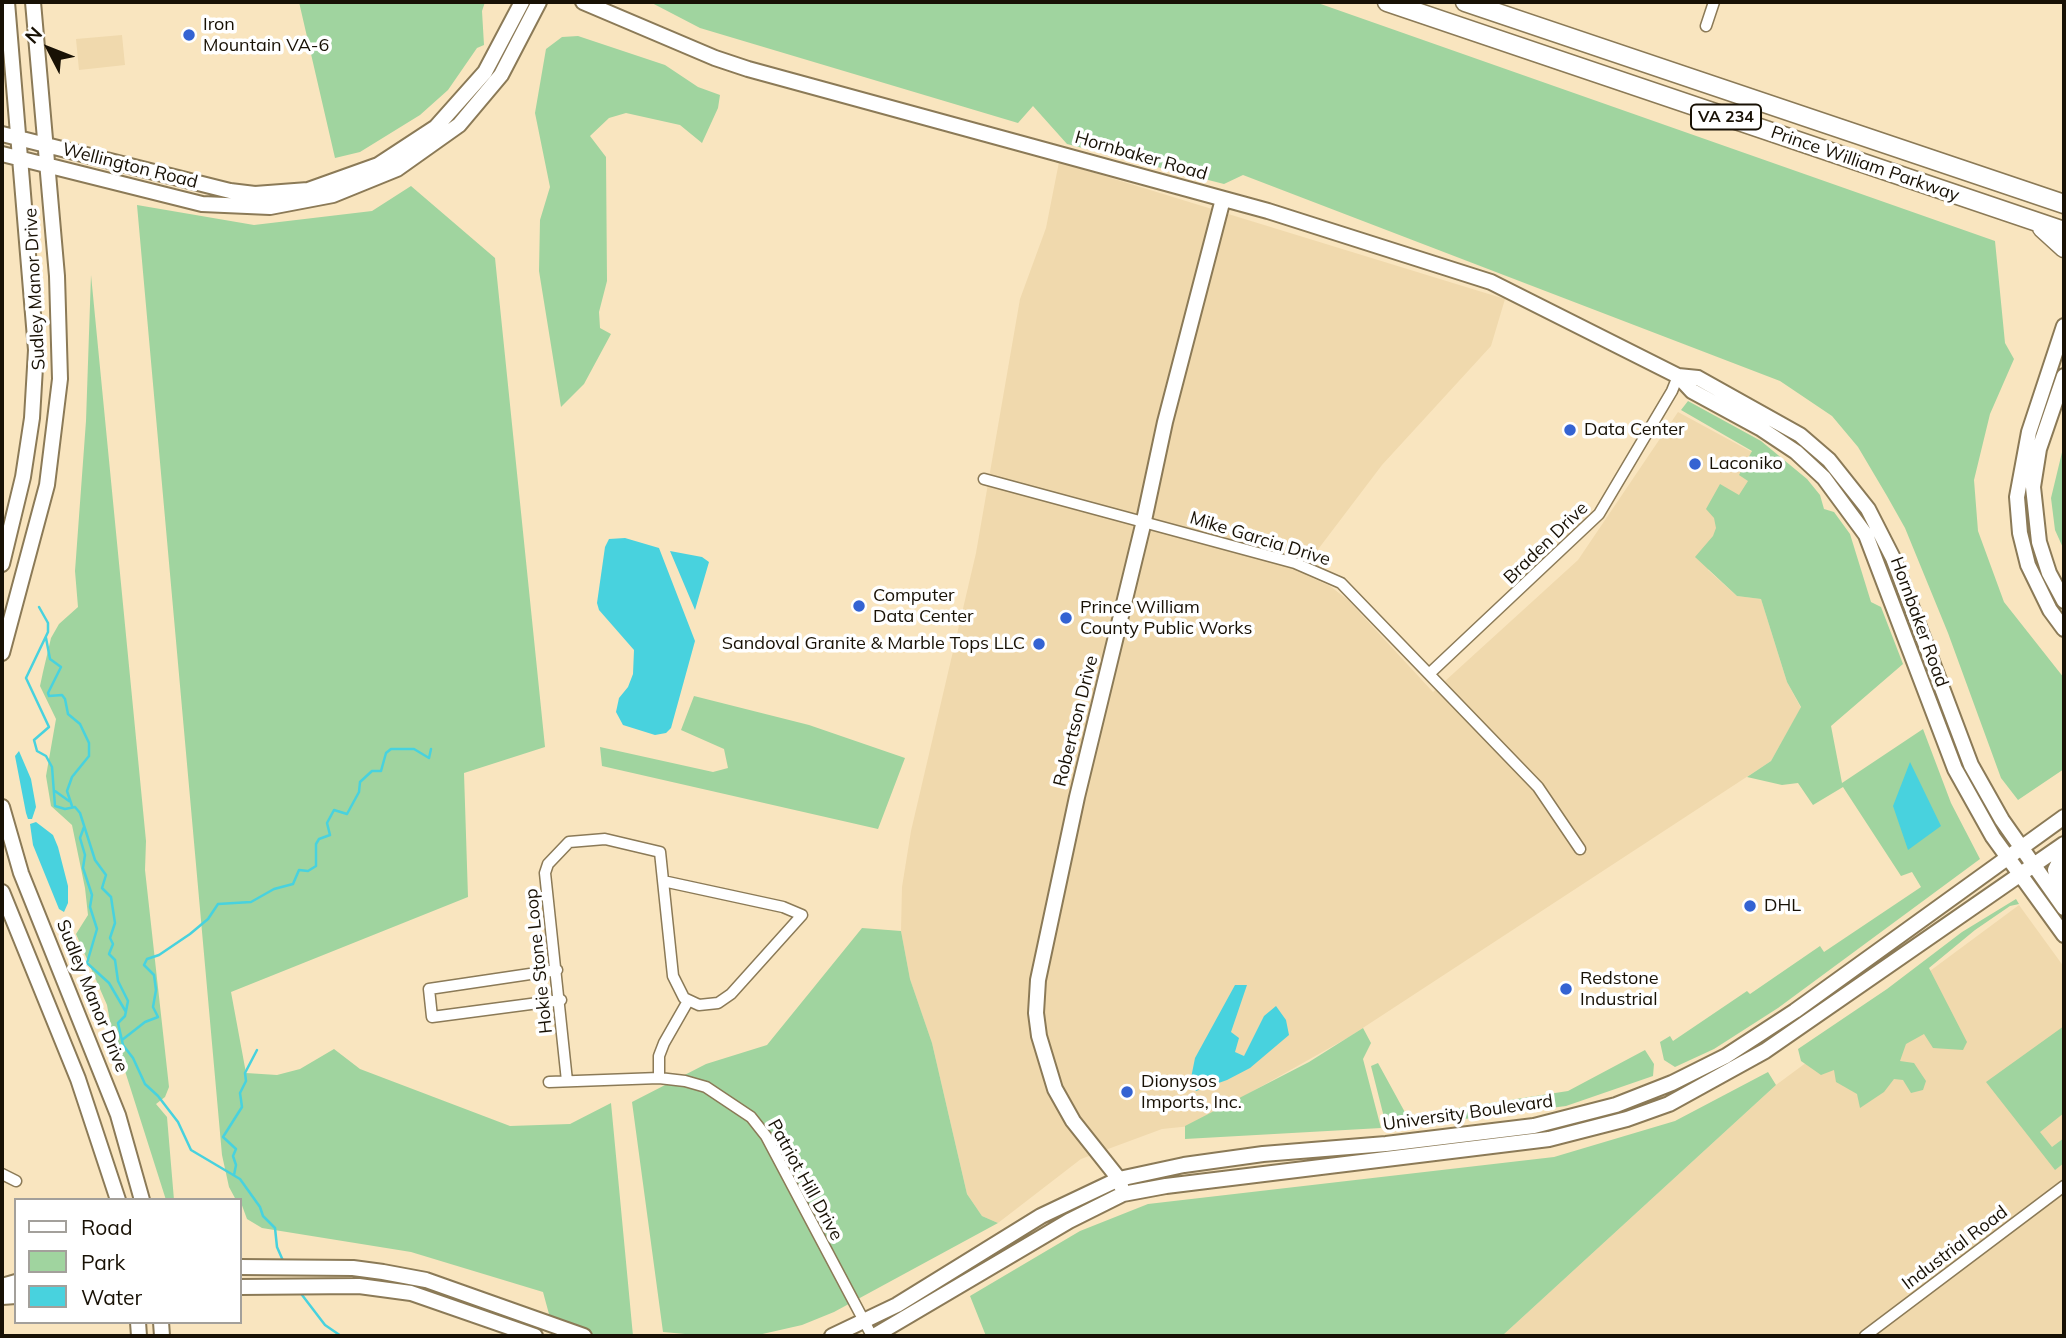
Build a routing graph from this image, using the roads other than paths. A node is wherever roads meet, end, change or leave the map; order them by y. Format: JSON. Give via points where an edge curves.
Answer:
{"nodes":[{"id":1,"x":7,"y":2,"type":"edge"},
{"id":2,"x":33,"y":2,"type":"edge"},
{"id":3,"x":522,"y":2,"type":"edge"},
{"id":4,"x":540,"y":2,"type":"edge"},
{"id":5,"x":583,"y":2,"type":"edge"},
{"id":6,"x":1387,"y":2,"type":"edge"},
{"id":7,"x":1465,"y":2,"type":"edge"},
{"id":8,"x":1714,"y":2,"type":"edge"},
{"id":9,"x":1706,"y":26,"type":"dead end"},
{"id":10,"x":2,"y":134,"type":"edge"},
{"id":11,"x":19,"y":138,"type":"junction"},
{"id":12,"x":46,"y":144,"type":"junction"},
{"id":13,"x":2,"y":153,"type":"edge"},
{"id":14,"x":21,"y":159,"type":"junction"},
{"id":15,"x":47,"y":164,"type":"junction"},
{"id":16,"x":1223,"y":199,"type":"junction"},
{"id":17,"x":2064,"y":204,"type":"edge"},
{"id":18,"x":2034,"y":221,"type":"junction"},
{"id":19,"x":2064,"y":232,"type":"edge"},
{"id":20,"x":2064,"y":248,"type":"edge"},
{"id":21,"x":2064,"y":326,"type":"edge"},
{"id":22,"x":1678,"y":376,"type":"junction"},
{"id":23,"x":2064,"y":376,"type":"edge"},
{"id":24,"x":984,"y":479,"type":"dead end"},
{"id":25,"x":1144,"y":520,"type":"junction"},
{"id":26,"x":2041,"y":551,"type":"junction"},
{"id":27,"x":2026,"y":555,"type":"junction"},
{"id":28,"x":2,"y":564,"type":"edge"},
{"id":29,"x":2064,"y":601,"type":"edge"},
{"id":30,"x":2064,"y":629,"type":"edge"},
{"id":31,"x":2,"y":653,"type":"edge"},
{"id":32,"x":1429,"y":674,"type":"junction"},
{"id":33,"x":2,"y":807,"type":"edge"},
{"id":34,"x":2064,"y":817,"type":"edge"},
{"id":35,"x":2064,"y":844,"type":"edge"},
{"id":36,"x":2021,"y":848,"type":"junction"},
{"id":37,"x":1580,"y":849,"type":"dead end"},
{"id":38,"x":2064,"y":851,"type":"edge"},
{"id":39,"x":2008,"y":859,"type":"junction"},
{"id":40,"x":2034,"y":865,"type":"junction"},
{"id":41,"x":2020,"y":875,"type":"junction"},
{"id":42,"x":663,"y":881,"type":"junction"},
{"id":43,"x":2,"y":892,"type":"edge"},
{"id":44,"x":2064,"y":907,"type":"edge"},
{"id":45,"x":2064,"y":935,"type":"edge"},
{"id":46,"x":557,"y":970,"type":"junction"},
{"id":47,"x":561,"y":1000,"type":"junction"},
{"id":48,"x":688,"y":1001,"type":"junction"},
{"id":49,"x":659,"y":1078,"type":"junction"},
{"id":50,"x":566,"y":1081,"type":"junction"},
{"id":51,"x":549,"y":1082,"type":"dead end"},
{"id":52,"x":2,"y":1174,"type":"edge"},
{"id":53,"x":1119,"y":1179,"type":"junction"},
{"id":54,"x":16,"y":1181,"type":"dead end"},
{"id":55,"x":2064,"y":1186,"type":"edge"},
{"id":56,"x":1123,"y":1194,"type":"junction"},
{"id":57,"x":117,"y":1198,"type":"edge"},
{"id":58,"x":141,"y":1198,"type":"edge"},
{"id":59,"x":242,"y":1268,"type":"edge"},
{"id":60,"x":242,"y":1287,"type":"edge"},
{"id":61,"x":865,"y":1322,"type":"junction"},
{"id":62,"x":535,"y":1336,"type":"edge"},
{"id":63,"x":584,"y":1336,"type":"edge"},
{"id":64,"x":832,"y":1336,"type":"edge"},
{"id":65,"x":873,"y":1336,"type":"edge"},
{"id":66,"x":1865,"y":1336,"type":"edge"}],
"edges":[{"from":1,"to":11,"type":"main road","name":"Sudley Manor Drive"},
{"from":2,"to":12,"type":"main road","name":"Sudley Manor Drive"},
{"from":3,"to":12,"type":"main road","name":"Wellington Road","via":[[496,55],[450,113],[396,155],[334,183],[280,194],[230,191]]},
{"from":4,"to":15,"type":"main road","name":"Wellington Road","via":[[501,75],[459,125],[415,159],[357,187],[285,205],[230,206],[174,199]]},
{"from":5,"to":16,"type":"main road","name":"Hornbaker Road","via":[[748,69]]},
{"from":6,"to":18,"type":"highway","name":"Prince William Parkway","number":"VA 234"},
{"from":7,"to":17,"type":"highway","name":"Prince William Parkway","number":"VA 234"},
{"from":8,"to":9,"type":"street"},
{"from":10,"to":11,"type":"main road","name":"Wellington Road"},
{"from":11,"to":12,"type":"main road","name":"Wellington Road"},
{"from":11,"to":14,"type":"main road","name":"Sudley Manor Drive"},
{"from":12,"to":15,"type":"main road","name":"Sudley Manor Drive"},
{"from":13,"to":14,"type":"main road","name":"Wellington Road"},
{"from":14,"to":15,"type":"main road","name":"Wellington Road"},
{"from":14,"to":28,"type":"main road","name":"Sudley Manor Drive","via":[[34,306],[34,386],[23,477]]},
{"from":15,"to":31,"type":"main road","name":"Sudley Manor Drive","via":[[60,327],[56,424],[38,526]]},
{"from":16,"to":22,"type":"main road","name":"Hornbaker Road","via":[[1491,282]]},
{"from":16,"to":25,"type":"main road","name":"Robertson Drive","via":[[1193,304]]},
{"from":18,"to":19,"type":"highway","name":"Prince William Parkway","number":"VA 234"},
{"from":18,"to":20,"type":"highway"},
{"from":21,"to":27,"type":"main road","via":[[2021,466],[2018,516]]},
{"from":22,"to":32,"type":"street","name":"Braden Drive","via":[[1599,514]]},
{"from":22,"to":36,"type":"main road","name":"Hornbaker Road","via":[[1698,378],[1800,435],[1829,460],[1868,509],[1894,558],[1962,746],[1981,786]]},
{"from":22,"to":39,"type":"main road","name":"Hornbaker Road","via":[[1692,391],[1796,452],[1853,515],[1882,572],[1955,769]]},
{"from":23,"to":26,"type":"main road","via":[[2034,473],[2033,515]]},
{"from":24,"to":25,"type":"street","name":"Mike Garcia Drive"},
{"from":25,"to":32,"type":"street","name":"Mike Garcia Drive","via":[[1322,572],[1360,600]]},
{"from":25,"to":53,"type":"main road","name":"Robertson Drive","via":[[1077,797],[1038,980],[1036,1013],[1044,1061],[1055,1089],[1073,1121]]},
{"from":26,"to":27,"type":"main road"},
{"from":26,"to":29,"type":"main road"},
{"from":27,"to":30,"type":"main road","via":[[2036,585]]},
{"from":32,"to":37,"type":"street","name":"Mike Garcia Drive","via":[[1538,787]]},
{"from":33,"to":58,"type":"main road","name":"Sudley Manor Drive","via":[[21,873],[118,1115]]},
{"from":34,"to":36,"type":"main road","name":"University Boulevard"},
{"from":35,"to":40,"type":"main road","name":"University Boulevard"},
{"from":36,"to":39,"type":"main road","name":"University Boulevard"},
{"from":36,"to":40,"type":"main road","name":"Hornbaker Road"},
{"from":38,"to":44,"type":"main road","via":[[2055,870]]},
{"from":39,"to":41,"type":"main road","name":"Hornbaker Road"},
{"from":39,"to":53,"type":"main road","name":"University Boulevard","via":[[1737,1049],[1672,1083],[1616,1105],[1534,1126],[1263,1154]]},
{"from":40,"to":41,"type":"main road","name":"University Boulevard"},
{"from":40,"to":44,"type":"main road","name":"Hornbaker Road"},
{"from":41,"to":45,"type":"main road","name":"Hornbaker Road"},
{"from":41,"to":56,"type":"main road","name":"University Boulevard","via":[[1765,1051],[1681,1098],[1627,1119],[1530,1142]]},
{"from":42,"to":46,"type":"street","name":"Hokie Stone Loop","via":[[660,852],[596,838],[575,840],[562,848],[545,873]]},
{"from":42,"to":48,"type":"street","name":"Hokie Stone Loop","via":[[673,976]]},
{"from":42,"to":48,"type":"street","via":[[802,915],[723,1000]]},
{"from":43,"to":57,"type":"main road","via":[[78,1079]]},
{"from":46,"to":47,"type":"street","name":"Hokie Stone Loop"},
{"from":46,"to":47,"type":"street","via":[[429,989],[432,1017]]},
{"from":47,"to":50,"type":"street","name":"Hokie Stone Loop"},
{"from":48,"to":49,"type":"street","via":[[659,1056]]},
{"from":49,"to":50,"type":"street","name":"Patriot Hill Drive"},
{"from":49,"to":61,"type":"street","name":"Patriot Hill Drive","via":[[706,1087],[751,1117],[766,1136]]},
{"from":50,"to":51,"type":"street","name":"Patriot Hill Drive"},
{"from":52,"to":54,"type":"street"},
{"from":53,"to":56,"type":"main road","name":"Robertson Drive"},
{"from":53,"to":61,"type":"main road","name":"University Boulevard","via":[[1041,1216]]},
{"from":55,"to":66,"type":"street","name":"Industrial Road"},
{"from":56,"to":65,"type":"main road","name":"University Boulevard"},
{"from":59,"to":63,"type":"main road","via":[[353,1268],[426,1280]]},
{"from":60,"to":62,"type":"main road","via":[[359,1286],[411,1293]]},
{"from":61,"to":64,"type":"main road","name":"University Boulevard"},
{"from":61,"to":65,"type":"street","name":"Patriot Hill Drive"}]}
